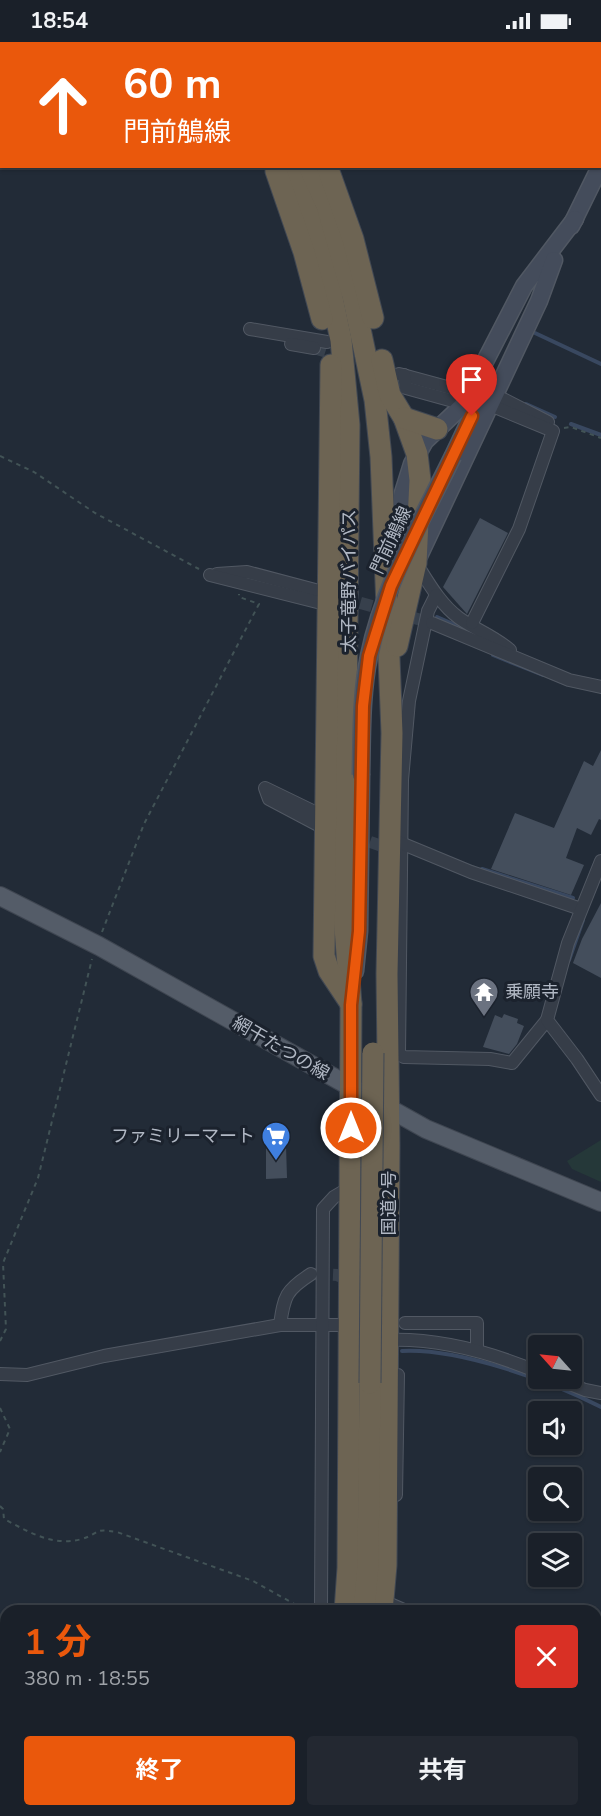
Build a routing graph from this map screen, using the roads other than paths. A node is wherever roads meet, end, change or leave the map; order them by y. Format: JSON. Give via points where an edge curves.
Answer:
{"nodes":[{"id":1,"x":275,"y":168,"type":"edge"},
{"id":2,"x":289,"y":168,"type":"edge"},
{"id":3,"x":310,"y":168,"type":"edge"},
{"id":4,"x":328,"y":168,"type":"edge"},
{"id":5,"x":600,"y":168,"type":"edge"},
{"id":6,"x":575,"y":219,"type":"junction"},
{"id":7,"x":554,"y":260,"type":"junction"},
{"id":8,"x":331,"y":365,"type":"junction"},
{"id":9,"x":400,"y":374,"type":"dead end"},
{"id":10,"x":461,"y":397,"type":"junction"},
{"id":11,"x":496,"y":402,"type":"junction"},
{"id":12,"x":404,"y":418,"type":"junction"},
{"id":13,"x":436,"y":429,"type":"junction"},
{"id":14,"x":417,"y":454,"type":"junction"},
{"id":15,"x":350,"y":476,"type":"junction"},
{"id":16,"x":416,"y":563,"type":"junction"},
{"id":17,"x":384,"y":586,"type":"junction"},
{"id":18,"x":436,"y":595,"type":"junction"},
{"id":19,"x":323,"y":598,"type":"junction"},
{"id":20,"x":406,"y":604,"type":"junction"},
{"id":21,"x":349,"y":610,"type":"junction"},
{"id":22,"x":432,"y":623,"type":"tunnel mouth"},
{"id":23,"x":471,"y":623,"type":"junction"},
{"id":24,"x":518,"y":657,"type":"junction"},
{"id":25,"x":392,"y":687,"type":"junction"},
{"id":26,"x":601,"y":687,"type":"edge"},
{"id":27,"x":397,"y":782,"type":"junction"},
{"id":28,"x":330,"y":822,"type":"junction"},
{"id":29,"x":400,"y":846,"type":"junction"},
{"id":30,"x":601,"y":861,"type":"edge"},
{"id":31,"x":0,"y":896,"type":"edge"},
{"id":32,"x":581,"y":909,"type":"junction"},
{"id":33,"x":394,"y":970,"type":"junction"},
{"id":34,"x":351,"y":1005,"type":"junction"},
{"id":35,"x":547,"y":1020,"type":"junction"},
{"id":36,"x":351,"y":1089,"type":"junction"},
{"id":37,"x":601,"y":1095,"type":"edge"},
{"id":38,"x":387,"y":1108,"type":"junction"},
{"id":39,"x":351,"y":1187,"type":"junction"},
{"id":40,"x":601,"y":1202,"type":"edge"},
{"id":41,"x":311,"y":1274,"type":"dead end"},
{"id":42,"x":405,"y":1323,"type":"dead end"},
{"id":43,"x":280,"y":1325,"type":"junction"},
{"id":44,"x":322,"y":1325,"type":"junction"},
{"id":45,"x":349,"y":1325,"type":"junction"},
{"id":46,"x":393,"y":1340,"type":"junction"},
{"id":47,"x":477,"y":1350,"type":"junction"},
{"id":48,"x":528,"y":1368,"type":"edge"},
{"id":49,"x":0,"y":1374,"type":"edge"},
{"id":50,"x":582,"y":1389,"type":"edge"},
{"id":51,"x":601,"y":1393,"type":"edge"},
{"id":52,"x":321,"y":1605,"type":"edge"},
{"id":53,"x":345,"y":1605,"type":"edge"},
{"id":54,"x":365,"y":1605,"type":"edge"},
{"id":55,"x":387,"y":1605,"type":"edge"}],
"edges":[{"from":1,"to":8,"type":"highway","via":[[304,252],[320,345]]},
{"from":2,"to":15,"type":"highway","name":"太子竜野バイパス","via":[[309,216],[341,340],[347,384]]},
{"from":3,"to":17,"type":"highway","name":"太子竜野バイパス","via":[[327,206],[353,296],[375,400]]},
{"from":4,"to":12,"type":"highway","via":[[353,240],[386,383]]},
{"from":5,"to":6,"type":"main road","name":"門前鵤線"},
{"from":6,"to":7,"type":"main road","name":"門前鵤線"},
{"from":6,"to":10,"type":"main road","via":[[524,286]]},
{"from":7,"to":11,"type":"main road"},
{"from":7,"to":34,"type":"main road","name":"門前鵤線","bridge":true,"via":[[501,355],[391,586],[374,633],[365,678],[359,931]]},
{"from":8,"to":15,"type":"highway"},
{"from":8,"to":19,"type":"highway"},
{"from":9,"to":10,"type":"street","via":[[406,388]]},
{"from":10,"to":13,"type":"main road"},
{"from":11,"to":16,"type":"main road"},
{"from":11,"to":23,"type":"street","via":[[553,431],[519,529]]},
{"from":12,"to":13,"type":"highway"},
{"from":12,"to":14,"type":"highway"},
{"from":13,"to":14,"type":"main road"},
{"from":14,"to":16,"type":"highway","via":[[420,480]]},
{"from":15,"to":21,"type":"highway","name":"太子竜野バイパス"},
{"from":16,"to":18,"type":"street"},
{"from":16,"to":20,"type":"highway"},
{"from":17,"to":25,"type":"highway","name":"太子竜野バイパス"},
{"from":17,"to":54,"type":"highway","bridge":true,"via":[[378,723]]},
{"from":18,"to":20,"type":"street"},
{"from":18,"to":23,"type":"street","via":[[459,618]]},
{"from":18,"to":27,"type":"street","via":[[428,611],[409,701]]},
{"from":19,"to":19,"type":"street","via":[[247,572],[210,575],[239,584]]},
{"from":19,"to":21,"type":"street"},
{"from":19,"to":28,"type":"highway"},
{"from":20,"to":25,"type":"highway"},
{"from":21,"to":28,"type":"highway","name":"太子竜野バイパス"},
{"from":22,"to":24,"type":"street"},
{"from":23,"to":24,"type":"street"},
{"from":24,"to":26,"type":"street","via":[[569,680]]},
{"from":25,"to":27,"type":"highway","name":"国道2号"},
{"from":27,"to":29,"type":"highway","name":"国道2号"},
{"from":28,"to":34,"type":"highway","name":"太子竜野バイパス","via":[[344,915]]},
{"from":29,"to":32,"type":"street"},
{"from":29,"to":33,"type":"highway","name":"国道2号"},
{"from":30,"to":32,"type":"street"},
{"from":31,"to":36,"type":"main road","name":"網干たつの線","via":[[99,946]]},
{"from":32,"to":35,"type":"street"},
{"from":33,"to":35,"type":"street","via":[[399,1054],[404,1057],[490,1059],[512,1064]]},
{"from":33,"to":38,"type":"highway","name":"国道2号"},
{"from":34,"to":36,"type":"highway"},
{"from":35,"to":37,"type":"street"},
{"from":36,"to":38,"type":"main road","name":"網干たつの線"},
{"from":36,"to":39,"type":"highway"},
{"from":38,"to":40,"type":"main road","name":"網干たつの線","via":[[426,1130]]},
{"from":38,"to":46,"type":"highway","name":"国道2号"},
{"from":39,"to":44,"type":"street","via":[[323,1209]]},
{"from":39,"to":45,"type":"highway"},
{"from":41,"to":43,"type":"street","via":[[293,1285],[283,1298]]},
{"from":42,"to":47,"type":"street","via":[[477,1323]]},
{"from":43,"to":44,"type":"street"},
{"from":43,"to":49,"type":"street","via":[[104,1356],[27,1375]]},
{"from":44,"to":45,"type":"street"},
{"from":44,"to":52,"type":"street"},
{"from":45,"to":53,"type":"highway"},
{"from":46,"to":47,"type":"street","via":[[427,1339]]},
{"from":46,"to":55,"type":"highway","name":"国道2号"},
{"from":47,"to":48,"type":"street"},
{"from":50,"to":51,"type":"street"}]}
